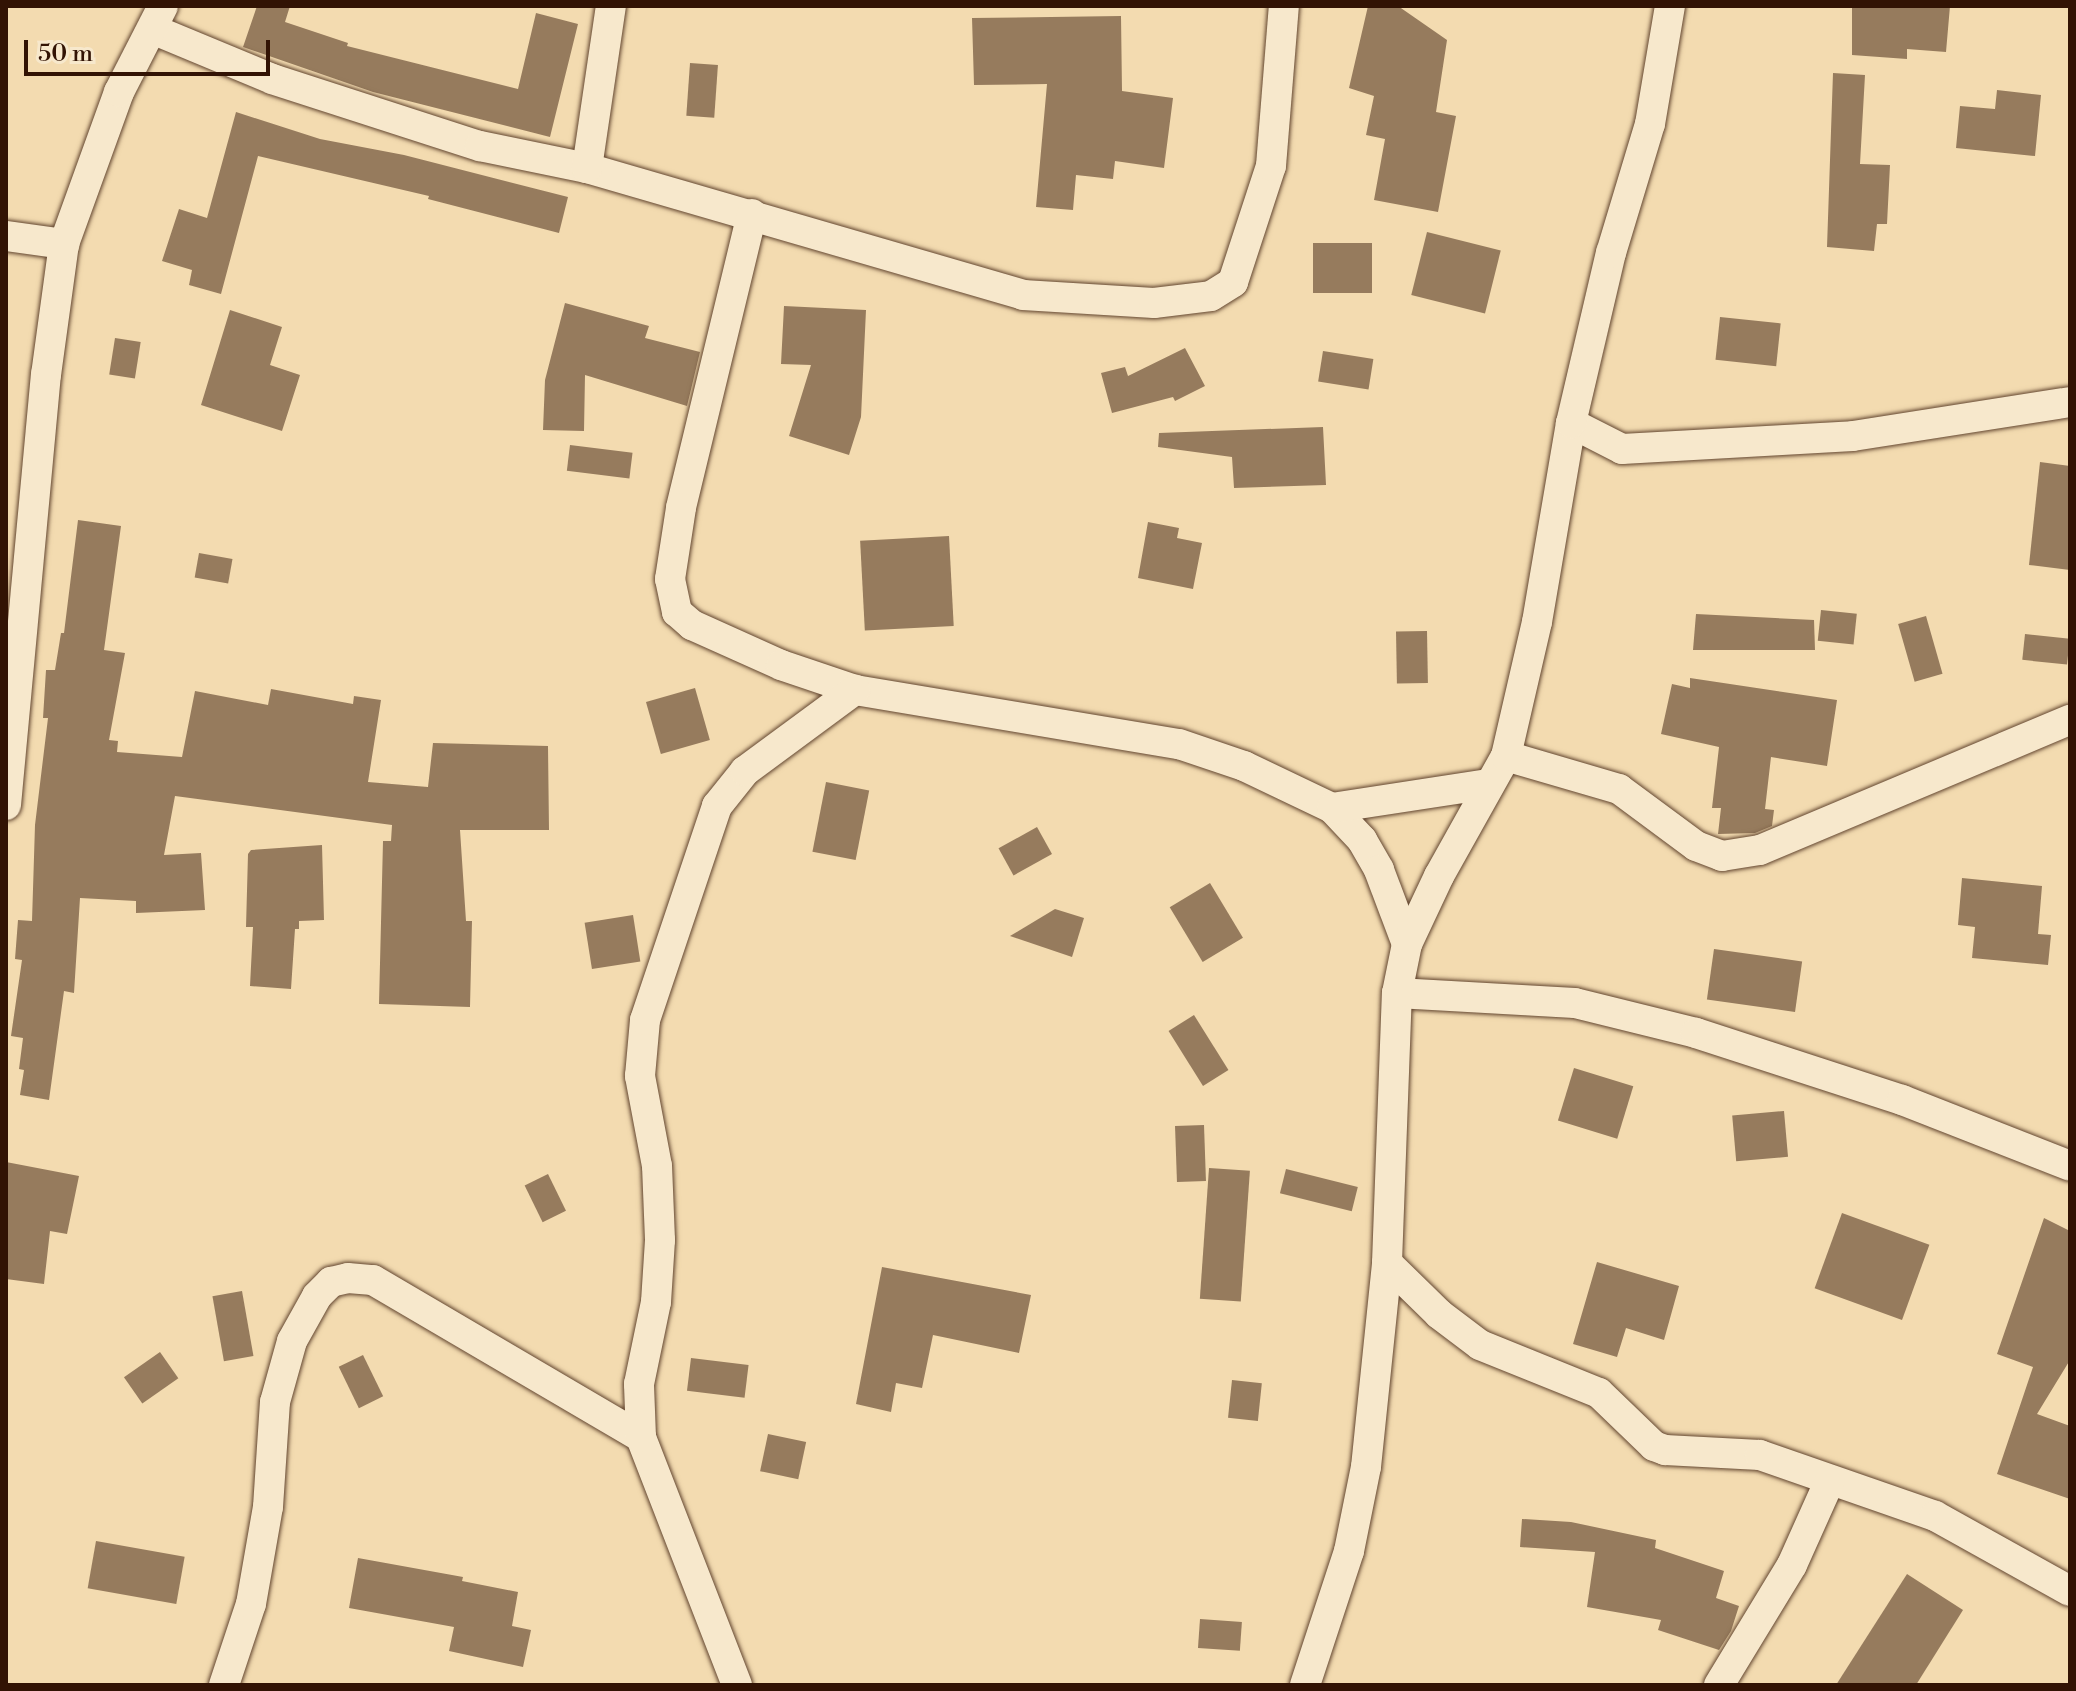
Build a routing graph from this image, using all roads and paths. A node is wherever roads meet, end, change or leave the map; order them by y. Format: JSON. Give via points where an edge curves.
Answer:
{"nodes":[{"id":1,"x":611,"y":6,"type":"edge"},
{"id":2,"x":1284,"y":6,"type":"edge"},
{"id":3,"x":1670,"y":6,"type":"edge"},
{"id":4,"x":158,"y":18,"type":"edge"},
{"id":5,"x":587,"y":168,"type":"junction"},
{"id":6,"x":752,"y":214,"type":"junction"},
{"id":7,"x":6,"y":236,"type":"edge"},
{"id":8,"x":64,"y":244,"type":"junction"},
{"id":9,"x":2070,"y":402,"type":"edge"},
{"id":10,"x":1571,"y":423,"type":"junction"},
{"id":11,"x":855,"y":690,"type":"junction"},
{"id":12,"x":2070,"y":720,"type":"edge"},
{"id":13,"x":1506,"y":756,"type":"junction"},
{"id":14,"x":1489,"y":784,"type":"junction"},
{"id":15,"x":6,"y":805,"type":"edge"},
{"id":16,"x":1332,"y":808,"type":"junction"},
{"id":17,"x":1407,"y":944,"type":"junction"},
{"id":18,"x":1397,"y":993,"type":"junction"},
{"id":19,"x":2070,"y":1166,"type":"edge"},
{"id":20,"x":1387,"y":1263,"type":"junction"},
{"id":21,"x":641,"y":1437,"type":"junction"},
{"id":22,"x":1830,"y":1480,"type":"junction"},
{"id":23,"x":2070,"y":1591,"type":"edge"},
{"id":24,"x":224,"y":1685,"type":"edge"},
{"id":25,"x":737,"y":1685,"type":"edge"},
{"id":26,"x":1305,"y":1685,"type":"edge"},
{"id":27,"x":1719,"y":1685,"type":"edge"}],
"edges":[{"from":1,"to":5,"type":"street"},
{"from":2,"to":6,"type":"street","via":[[1271,166],[1233,282],[1211,296],[1154,303],[1023,295]]},
{"from":3,"to":10,"type":"street","via":[[1650,124],[1611,253]]},
{"from":4,"to":5,"type":"street","via":[[272,79],[480,146]]},
{"from":4,"to":8,"type":"street","via":[[119,92]]},
{"from":5,"to":6,"type":"street"},
{"from":6,"to":11,"type":"street","via":[[681,508],[670,579],[677,612],[692,625],[753,653]]},
{"from":7,"to":8,"type":"street"},
{"from":8,"to":15,"type":"street","via":[[46,375]]},
{"from":9,"to":10,"type":"street","via":[[1853,436],[1622,449]]},
{"from":10,"to":13,"type":"street","via":[[1537,622]]},
{"from":11,"to":16,"type":"street","via":[[1179,744],[1244,766]]},
{"from":11,"to":21,"type":"street","via":[[745,771],[717,806],[645,1020],[640,1076],[657,1166],[660,1240],[656,1302],[639,1384]]},
{"from":12,"to":13,"type":"street","via":[[1760,850],[1722,856],[1696,846],[1619,789]]},
{"from":13,"to":14,"type":"street"},
{"from":14,"to":16,"type":"street"},
{"from":14,"to":17,"type":"street"},
{"from":16,"to":17,"type":"street","via":[[1362,840],[1379,870]]},
{"from":17,"to":18,"type":"street"},
{"from":18,"to":19,"type":"street","via":[[1575,1003],[1696,1033],[1902,1100]]},
{"from":18,"to":20,"type":"street"},
{"from":20,"to":22,"type":"street","via":[[1480,1345],[1599,1393],[1654,1446],[1760,1455]]},
{"from":20,"to":26,"type":"street","via":[[1366,1467],[1349,1551]]},
{"from":21,"to":24,"type":"street","via":[[373,1280],[331,1282],[292,1341],[275,1402],[268,1507],[251,1604]]},
{"from":21,"to":25,"type":"street"},
{"from":22,"to":23,"type":"street","via":[[1935,1516]]},
{"from":22,"to":27,"type":"street","via":[[1792,1565]]}]}
